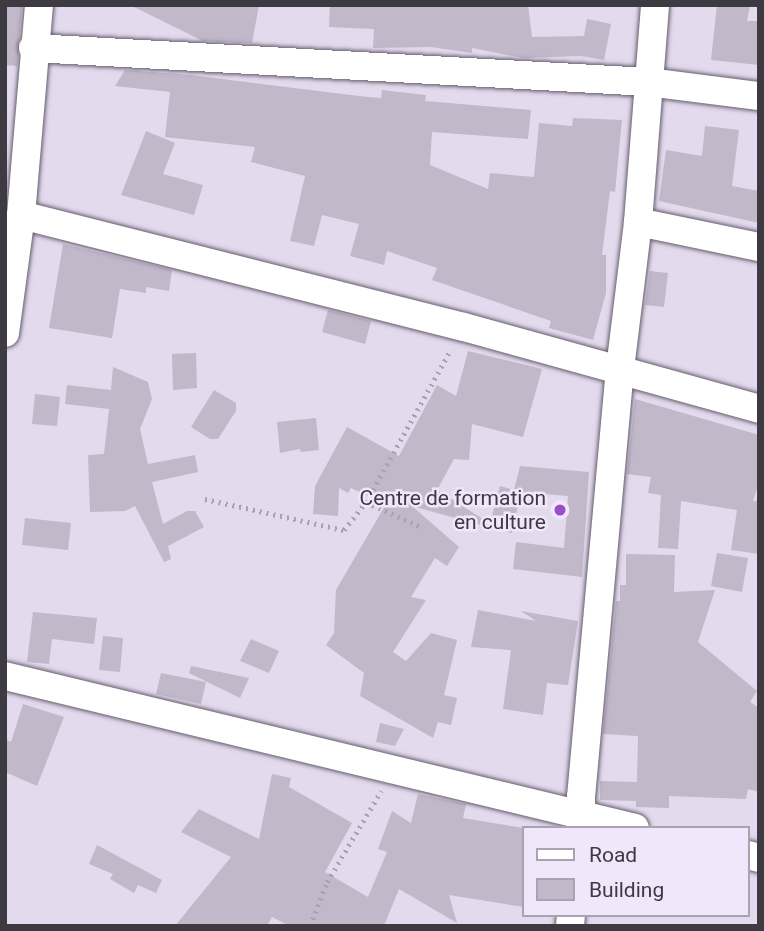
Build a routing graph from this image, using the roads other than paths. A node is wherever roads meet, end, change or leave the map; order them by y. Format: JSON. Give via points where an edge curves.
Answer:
{"nodes":[{"id":1,"x":39,"y":5,"type":"edge"},
{"id":2,"x":655,"y":5,"type":"edge"},
{"id":3,"x":33,"y":48,"type":"junction"},
{"id":4,"x":648,"y":82,"type":"junction"},
{"id":5,"x":759,"y":96,"type":"edge"},
{"id":6,"x":22,"y":215,"type":"junction"},
{"id":7,"x":638,"y":222,"type":"junction"},
{"id":8,"x":759,"y":247,"type":"edge"},
{"id":9,"x":11,"y":258,"type":"edge"},
{"id":10,"x":5,"y":333,"type":"edge"},
{"id":11,"x":620,"y":369,"type":"junction"},
{"id":12,"x":759,"y":410,"type":"edge"},
{"id":13,"x":5,"y":677,"type":"edge"},
{"id":14,"x":583,"y":821,"type":"edge"},
{"id":15,"x":620,"y":826,"type":"edge"}],
"edges":[{"from":1,"to":3,"type":"street"},
{"from":2,"to":4,"type":"street"},
{"from":3,"to":4,"type":"street"},
{"from":3,"to":6,"type":"street"},
{"from":4,"to":5,"type":"street"},
{"from":4,"to":7,"type":"street"},
{"from":6,"to":9,"type":"street"},
{"from":6,"to":11,"type":"street"},
{"from":7,"to":8,"type":"street"},
{"from":7,"to":11,"type":"street"},
{"from":9,"to":10,"type":"street"},
{"from":11,"to":12,"type":"street"},
{"from":11,"to":14,"type":"street","via":[[581,797]]},
{"from":13,"to":14,"type":"street","via":[[395,768]]},
{"from":14,"to":15,"type":"street"}]}
